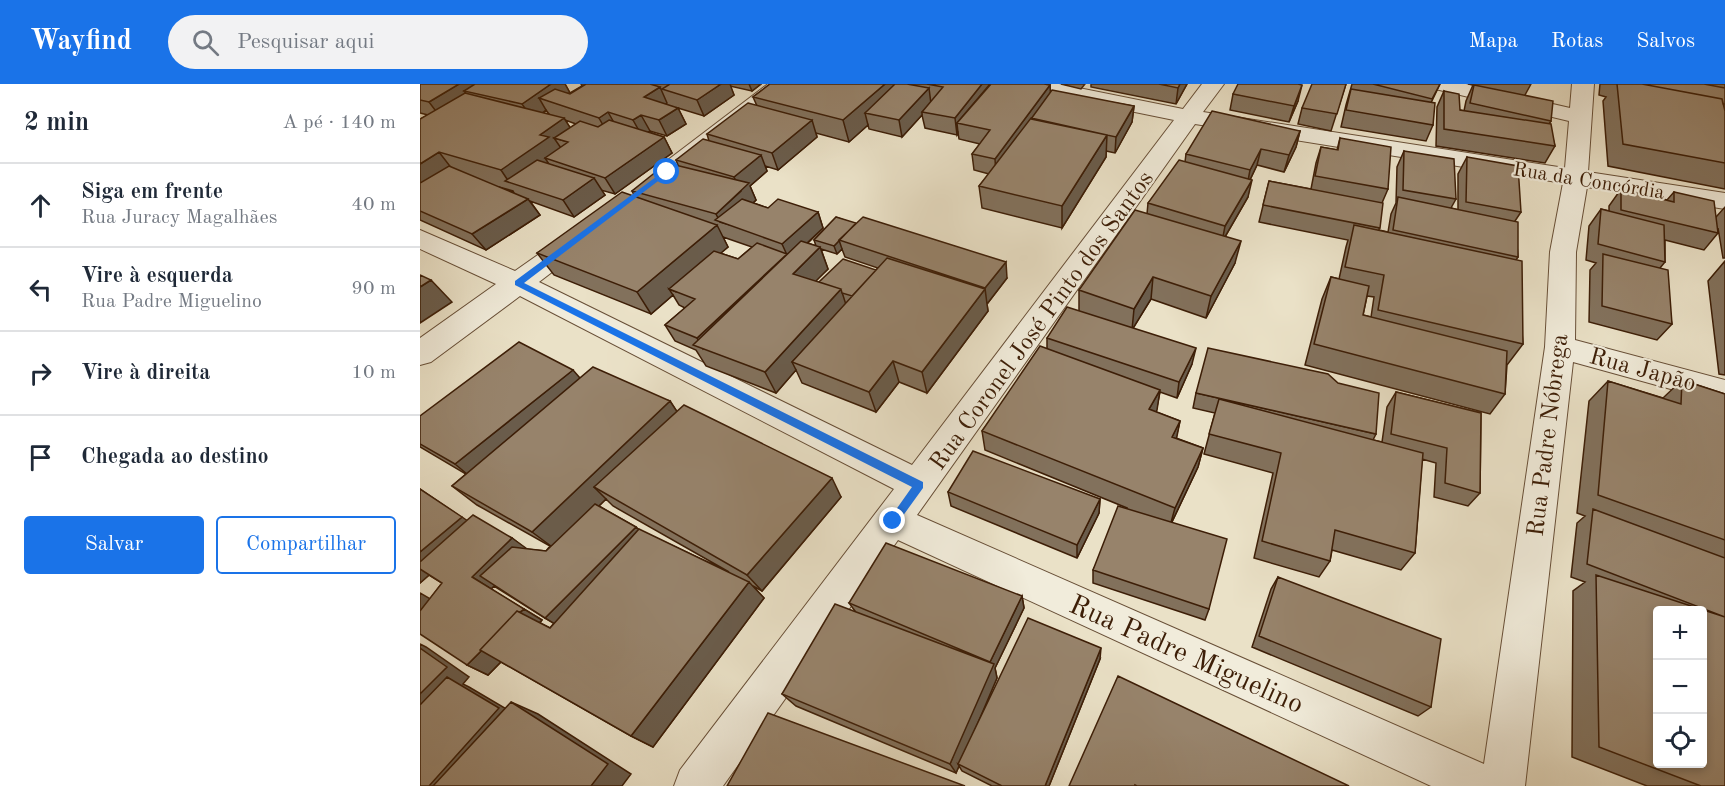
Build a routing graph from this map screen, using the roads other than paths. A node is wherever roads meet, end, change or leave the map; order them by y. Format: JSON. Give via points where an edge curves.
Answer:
{"nodes":[{"id":1,"x":781,"y":84,"type":"edge"},
{"id":2,"x":1027,"y":84,"type":"edge"},
{"id":3,"x":1213,"y":84,"type":"edge"},
{"id":4,"x":1438,"y":84,"type":"edge"},
{"id":5,"x":1583,"y":84,"type":"edge"},
{"id":6,"x":1190,"y":117,"type":"junction"},
{"id":7,"x":1582,"y":117,"type":"junction"},
{"id":8,"x":1575,"y":178,"type":"junction"},
{"id":9,"x":650,"y":184,"type":"edge"},
{"id":10,"x":1725,"y":201,"type":"edge"},
{"id":11,"x":599,"y":223,"type":"edge"},
{"id":12,"x":420,"y":239,"type":"edge"},
{"id":13,"x":518,"y":283,"type":"junction"},
{"id":14,"x":1560,"y":346,"type":"junction"},
{"id":15,"x":420,"y":354,"type":"edge"},
{"id":16,"x":1725,"y":392,"type":"edge"},
{"id":17,"x":919,"y":485,"type":"junction"},
{"id":18,"x":893,"y":521,"type":"junction"},
{"id":19,"x":696,"y":786,"type":"edge"},
{"id":20,"x":1481,"y":786,"type":"edge"},
{"id":21,"x":1503,"y":786,"type":"edge"}],
"edges":[{"from":1,"to":9,"type":"street"},
{"from":2,"to":6,"type":"street","name":"Rua da Concórdia"},
{"from":3,"to":6,"type":"street","name":"Rua Coronel José Pinto dos Santos"},
{"from":4,"to":7,"type":"street"},
{"from":5,"to":7,"type":"street","name":"Rua Padre Nóbrega"},
{"from":6,"to":8,"type":"street","name":"Rua da Concórdia"},
{"from":6,"to":17,"type":"street","name":"Rua Coronel José Pinto dos Santos"},
{"from":7,"to":8,"type":"street","name":"Rua Padre Nóbrega"},
{"from":8,"to":10,"type":"street","name":"Rua da Concórdia"},
{"from":8,"to":14,"type":"street","name":"Rua Padre Nóbrega","via":[[1563,252]]},
{"from":11,"to":13,"type":"street"},
{"from":12,"to":13,"type":"street"},
{"from":13,"to":15,"type":"street"},
{"from":13,"to":17,"type":"street"},
{"from":14,"to":16,"type":"street","name":"Rua Japão"},
{"from":14,"to":21,"type":"street","name":"Rua Padre Nóbrega"},
{"from":17,"to":18,"type":"street","name":"Rua Coronel José Pinto dos Santos"},
{"from":18,"to":19,"type":"street","name":"Rua Coronel José Pinto dos Santos"},
{"from":18,"to":20,"type":"street","name":"Rua Padre Miguelino"}]}
